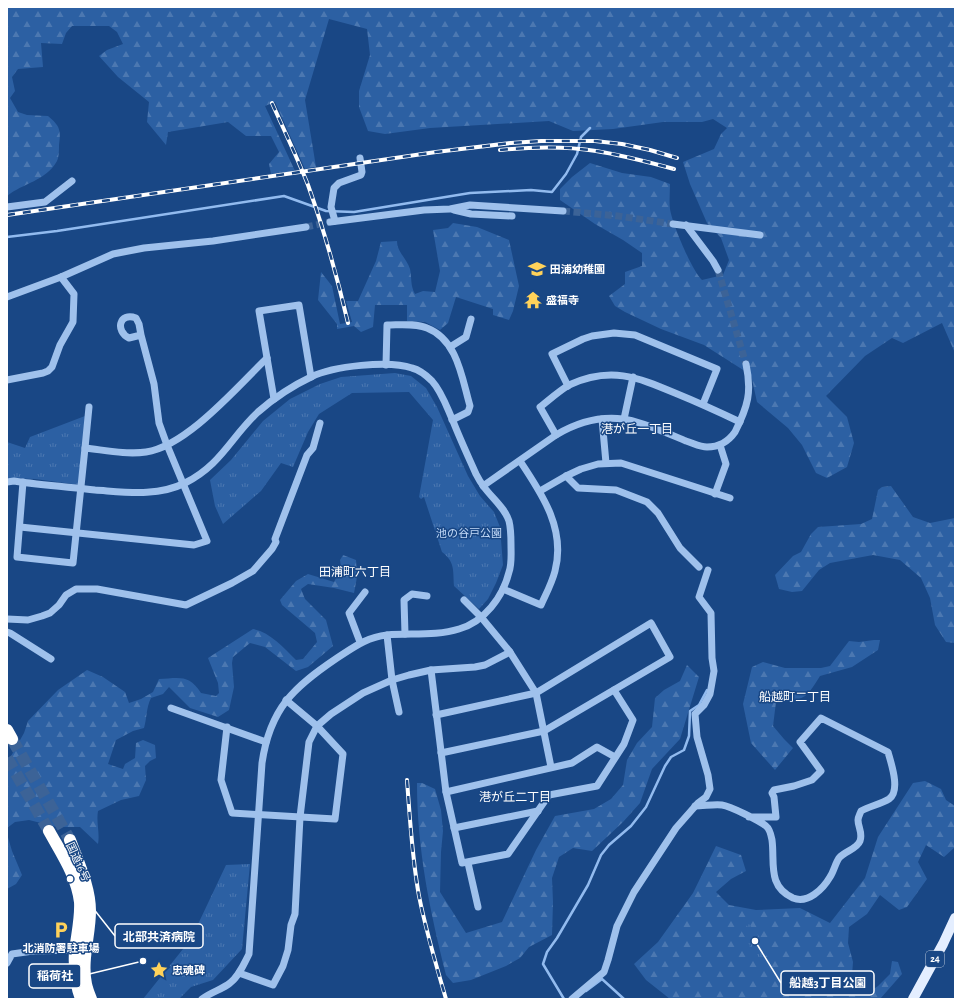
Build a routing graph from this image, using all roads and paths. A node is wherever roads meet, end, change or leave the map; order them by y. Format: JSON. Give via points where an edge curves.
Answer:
{"nodes":[{"id":1,"x":360,"y":158,"type":"dead end"},
{"id":2,"x":72,"y":181,"type":"dead end"},
{"id":3,"x":7,"y":208,"type":"edge"},
{"id":4,"x":450,"y":209,"type":"junction"},
{"id":5,"x":563,"y":211,"type":"tunnel mouth"},
{"id":6,"x":512,"y":216,"type":"dead end"},
{"id":7,"x":672,"y":224,"type":"tunnel mouth"},
{"id":8,"x":686,"y":225,"type":"junction"},
{"id":9,"x":306,"y":227,"type":"tunnel mouth"},
{"id":10,"x":760,"y":235,"type":"dead end"},
{"id":11,"x":718,"y":270,"type":"tunnel mouth"},
{"id":12,"x":61,"y":277,"type":"junction"},
{"id":13,"x":7,"y":298,"type":"edge"},
{"id":14,"x":471,"y":319,"type":"dead end"},
{"id":15,"x":140,"y":335,"type":"dead end"},
{"id":16,"x":450,"y":347,"type":"junction"},
{"id":17,"x":267,"y":358,"type":"junction"},
{"id":18,"x":746,"y":364,"type":"tunnel mouth"},
{"id":19,"x":386,"y":365,"type":"junction"},
{"id":20,"x":311,"y":377,"type":"junction"},
{"id":21,"x":633,"y":377,"type":"junction"},
{"id":22,"x":7,"y":380,"type":"edge"},
{"id":23,"x":568,"y":386,"type":"junction"},
{"id":24,"x":274,"y":399,"type":"junction"},
{"id":25,"x":703,"y":404,"type":"junction"},
{"id":26,"x":89,"y":407,"type":"dead end"},
{"id":27,"x":602,"y":419,"type":"junction"},
{"id":28,"x":624,"y":419,"type":"junction"},
{"id":29,"x":452,"y":420,"type":"junction"},
{"id":30,"x":740,"y":422,"type":"junction"},
{"id":31,"x":320,"y":424,"type":"dead end"},
{"id":32,"x":556,"y":435,"type":"junction"},
{"id":33,"x":167,"y":445,"type":"junction"},
{"id":34,"x":720,"y":445,"type":"junction"},
{"id":35,"x":85,"y":448,"type":"junction"},
{"id":36,"x":520,"y":461,"type":"junction"},
{"id":37,"x":606,"y":463,"type":"junction"},
{"id":38,"x":566,"y":476,"type":"junction"},
{"id":39,"x":7,"y":482,"type":"edge"},
{"id":40,"x":23,"y":482,"type":"junction"},
{"id":41,"x":184,"y":484,"type":"junction"},
{"id":42,"x":483,"y":486,"type":"junction"},
{"id":43,"x":82,"y":488,"type":"junction"},
{"id":44,"x":540,"y":491,"type":"junction"},
{"id":45,"x":715,"y":494,"type":"junction"},
{"id":46,"x":730,"y":498,"type":"dead end"},
{"id":47,"x":20,"y":527,"type":"junction"},
{"id":48,"x":76,"y":533,"type":"junction"},
{"id":49,"x":699,"y":567,"type":"dead end"},
{"id":50,"x":708,"y":570,"type":"dead end"},
{"id":51,"x":503,"y":589,"type":"junction"},
{"id":52,"x":366,"y":592,"type":"dead end"},
{"id":53,"x":427,"y":596,"type":"dead end"},
{"id":54,"x":464,"y":600,"type":"dead end"},
{"id":55,"x":481,"y":617,"type":"junction"},
{"id":56,"x":7,"y":619,"type":"edge"},
{"id":57,"x":7,"y":632,"type":"edge"},
{"id":58,"x":387,"y":634,"type":"junction"},
{"id":59,"x":404,"y":634,"type":"junction"},
{"id":60,"x":360,"y":642,"type":"junction"},
{"id":61,"x":510,"y":652,"type":"junction"},
{"id":62,"x":51,"y":659,"type":"dead end"},
{"id":63,"x":431,"y":670,"type":"junction"},
{"id":64,"x":392,"y":680,"type":"junction"},
{"id":65,"x":614,"y":690,"type":"junction"},
{"id":66,"x":536,"y":693,"type":"junction"},
{"id":67,"x":286,"y":700,"type":"junction"},
{"id":68,"x":170,"y":708,"type":"dead end"},
{"id":69,"x":398,"y":712,"type":"dead end"},
{"id":70,"x":436,"y":715,"type":"junction"},
{"id":71,"x":317,"y":726,"type":"junction"},
{"id":72,"x":227,"y":727,"type":"junction"},
{"id":73,"x":544,"y":731,"type":"junction"},
{"id":74,"x":266,"y":742,"type":"junction"},
{"id":75,"x":441,"y":752,"type":"junction"},
{"id":76,"x":615,"y":757,"type":"junction"},
{"id":77,"x":551,"y":767,"type":"junction"},
{"id":78,"x":446,"y":792,"type":"junction"},
{"id":79,"x":695,"y":806,"type":"junction"},
{"id":80,"x":538,"y":811,"type":"junction"},
{"id":81,"x":259,"y":815,"type":"junction"},
{"id":82,"x":300,"y":817,"type":"junction"},
{"id":83,"x":749,"y":817,"type":"junction"},
{"id":84,"x":454,"y":828,"type":"junction"},
{"id":85,"x":49,"y":831,"type":"tunnel mouth"},
{"id":86,"x":70,"y":840,"type":"tunnel mouth"},
{"id":87,"x":468,"y":863,"type":"junction"},
{"id":88,"x":478,"y":907,"type":"dead end"},
{"id":89,"x":955,"y":918,"type":"edge"},
{"id":90,"x":80,"y":950,"type":"junction"},
{"id":91,"x":7,"y":963,"type":"edge"},
{"id":92,"x":239,"y":973,"type":"junction"},
{"id":93,"x":576,"y":998,"type":"edge"},
{"id":94,"x":81,"y":999,"type":"edge"},
{"id":95,"x":91,"y":999,"type":"edge"},
{"id":96,"x":202,"y":999,"type":"edge"},
{"id":97,"x":913,"y":999,"type":"edge"}],
"edges":[{"from":1,"to":4,"type":"street","via":[[362,174],[336,185],[332,192],[333,220]]},
{"from":2,"to":3,"type":"street","via":[[45,202]]},
{"from":4,"to":5,"type":"street","via":[[470,206]]},
{"from":4,"to":6,"type":"street","via":[[471,214]]},
{"from":7,"to":8,"type":"street"},
{"from":8,"to":10,"type":"street"},
{"from":8,"to":11,"type":"street"},
{"from":9,"to":12,"type":"street","via":[[113,254]]},
{"from":12,"to":13,"type":"street"},
{"from":12,"to":22,"type":"street","via":[[74,294],[74,322],[60,345],[52,367],[43,373]]},
{"from":14,"to":16,"type":"street","via":[[466,337]]},
{"from":15,"to":33,"type":"street","via":[[154,384],[159,423]]},
{"from":16,"to":19,"type":"street","via":[[427,328],[418,325],[387,325]]},
{"from":16,"to":29,"type":"street","via":[[459,367],[470,406],[468,412]]},
{"from":17,"to":20,"type":"street","via":[[259,311],[299,305]]},
{"from":17,"to":24,"type":"street"},
{"from":17,"to":33,"type":"street","via":[[192,430]]},
{"from":18,"to":30,"type":"street","via":[[749,380],[748,401]]},
{"from":19,"to":20,"type":"street","via":[[343,367]]},
{"from":19,"to":29,"type":"street","via":[[402,365],[427,376],[438,388]]},
{"from":20,"to":24,"type":"street"},
{"from":21,"to":23,"type":"street","via":[[600,376]]},
{"from":21,"to":25,"type":"street"},
{"from":21,"to":28,"type":"street"},
{"from":23,"to":25,"type":"street","via":[[552,354],[592,336],[614,333],[635,335],[717,369]]},
{"from":23,"to":32,"type":"street","via":[[540,407]]},
{"from":24,"to":41,"type":"street","via":[[257,414],[216,462]]},
{"from":25,"to":30,"type":"street"},
{"from":26,"to":35,"type":"street"},
{"from":27,"to":28,"type":"street"},
{"from":27,"to":32,"type":"street","via":[[589,421]]},
{"from":27,"to":37,"type":"street"},
{"from":28,"to":34,"type":"street","via":[[701,446]]},
{"from":29,"to":42,"type":"street"},
{"from":30,"to":34,"type":"street","via":[[732,436]]},
{"from":31,"to":56,"type":"street","via":[[276,542],[253,571],[186,605],[97,589],[76,589],[66,595],[50,613],[28,620]]},
{"from":32,"to":36,"type":"street"},
{"from":33,"to":35,"type":"street","via":[[146,452]]},
{"from":33,"to":41,"type":"street"},
{"from":34,"to":45,"type":"street","via":[[726,464]]},
{"from":35,"to":43,"type":"street"},
{"from":36,"to":42,"type":"street"},
{"from":36,"to":44,"type":"street"},
{"from":37,"to":38,"type":"street","via":[[590,465]]},
{"from":37,"to":45,"type":"street","via":[[621,463]]},
{"from":38,"to":44,"type":"street"},
{"from":38,"to":49,"type":"street","via":[[578,488],[616,490],[647,502],[658,513],[680,548]]},
{"from":39,"to":40,"type":"street"},
{"from":40,"to":43,"type":"street"},
{"from":40,"to":47,"type":"street"},
{"from":41,"to":43,"type":"street","via":[[139,493]]},
{"from":41,"to":48,"type":"street","via":[[207,541],[194,545]]},
{"from":42,"to":51,"type":"street","via":[[505,514],[510,527],[511,566]]},
{"from":43,"to":48,"type":"street"},
{"from":44,"to":51,"type":"street","via":[[556,530],[557,557],[551,582],[540,606]]},
{"from":45,"to":46,"type":"street"},
{"from":47,"to":48,"type":"street"},
{"from":47,"to":48,"type":"street","via":[[17,557],[74,563]]},
{"from":50,"to":79,"type":"street","via":[[699,596],[711,613],[714,671],[710,694],[695,714],[697,737],[710,789],[706,797]]},
{"from":51,"to":55,"type":"street","via":[[490,609]]},
{"from":52,"to":60,"type":"street","via":[[349,613]]},
{"from":53,"to":59,"type":"street","via":[[412,594],[404,600]]},
{"from":54,"to":55,"type":"street"},
{"from":55,"to":59,"type":"street","via":[[471,625],[449,632]]},
{"from":55,"to":61,"type":"street"},
{"from":57,"to":62,"type":"street"},
{"from":58,"to":59,"type":"street"},
{"from":58,"to":60,"type":"street"},
{"from":58,"to":64,"type":"street"},
{"from":60,"to":67,"type":"street","via":[[306,679]]},
{"from":61,"to":63,"type":"street","via":[[480,666]]},
{"from":61,"to":66,"type":"street"},
{"from":63,"to":64,"type":"street"},
{"from":63,"to":70,"type":"street"},
{"from":64,"to":69,"type":"street"},
{"from":64,"to":71,"type":"street","via":[[363,693]]},
{"from":65,"to":66,"type":"street","via":[[670,657],[651,623]]},
{"from":65,"to":73,"type":"street"},
{"from":65,"to":76,"type":"street","via":[[633,720],[624,744]]},
{"from":66,"to":70,"type":"street"},
{"from":66,"to":73,"type":"street"},
{"from":67,"to":71,"type":"street"},
{"from":67,"to":74,"type":"street","via":[[274,720]]},
{"from":68,"to":72,"type":"street"},
{"from":70,"to":75,"type":"street"},
{"from":71,"to":82,"type":"street","via":[[309,742]]},
{"from":71,"to":82,"type":"street","via":[[343,754],[335,820]]},
{"from":72,"to":74,"type":"street"},
{"from":72,"to":81,"type":"street","via":[[221,780],[232,813]]},
{"from":73,"to":75,"type":"street"},
{"from":73,"to":77,"type":"street"},
{"from":74,"to":81,"type":"street"},
{"from":75,"to":78,"type":"street"},
{"from":76,"to":77,"type":"street","via":[[597,747],[572,763]]},
{"from":76,"to":80,"type":"street","via":[[597,786],[549,795]]},
{"from":77,"to":78,"type":"street"},
{"from":78,"to":84,"type":"street"},
{"from":79,"to":83,"type":"street","via":[[723,805]]},
{"from":79,"to":93,"type":"street","via":[[676,828],[634,892],[617,926],[604,972]]},
{"from":80,"to":84,"type":"street"},
{"from":80,"to":87,"type":"street","via":[[508,854]]},
{"from":81,"to":82,"type":"street"},
{"from":81,"to":92,"type":"street","via":[[249,954]]},
{"from":82,"to":92,"type":"street","via":[[296,904],[283,966],[273,986]]},
{"from":83,"to":83,"type":"street","via":[[767,826],[771,835],[777,886],[795,898],[811,897],[830,878],[840,858],[858,845],[861,839],[858,820],[861,811],[894,794],[896,788],[888,752],[821,718],[800,742],[821,771],[812,780],[774,790],[772,793],[776,817]]},
{"from":84,"to":87,"type":"street","via":[[462,863]]},
{"from":85,"to":90,"type":"highway","name":"国道16号","via":[[77,886]]},
{"from":86,"to":90,"type":"highway","name":"国道16号","via":[[89,901],[88,926]]},
{"from":87,"to":88,"type":"street"},
{"from":89,"to":97,"type":"main road","number":"24"},
{"from":90,"to":91,"type":"street","via":[[12,954]]},
{"from":90,"to":94,"type":"highway","name":"国道16号","via":[[75,972]]},
{"from":90,"to":95,"type":"highway","name":"国道16号"},
{"from":92,"to":96,"type":"street","via":[[230,984]]}]}
